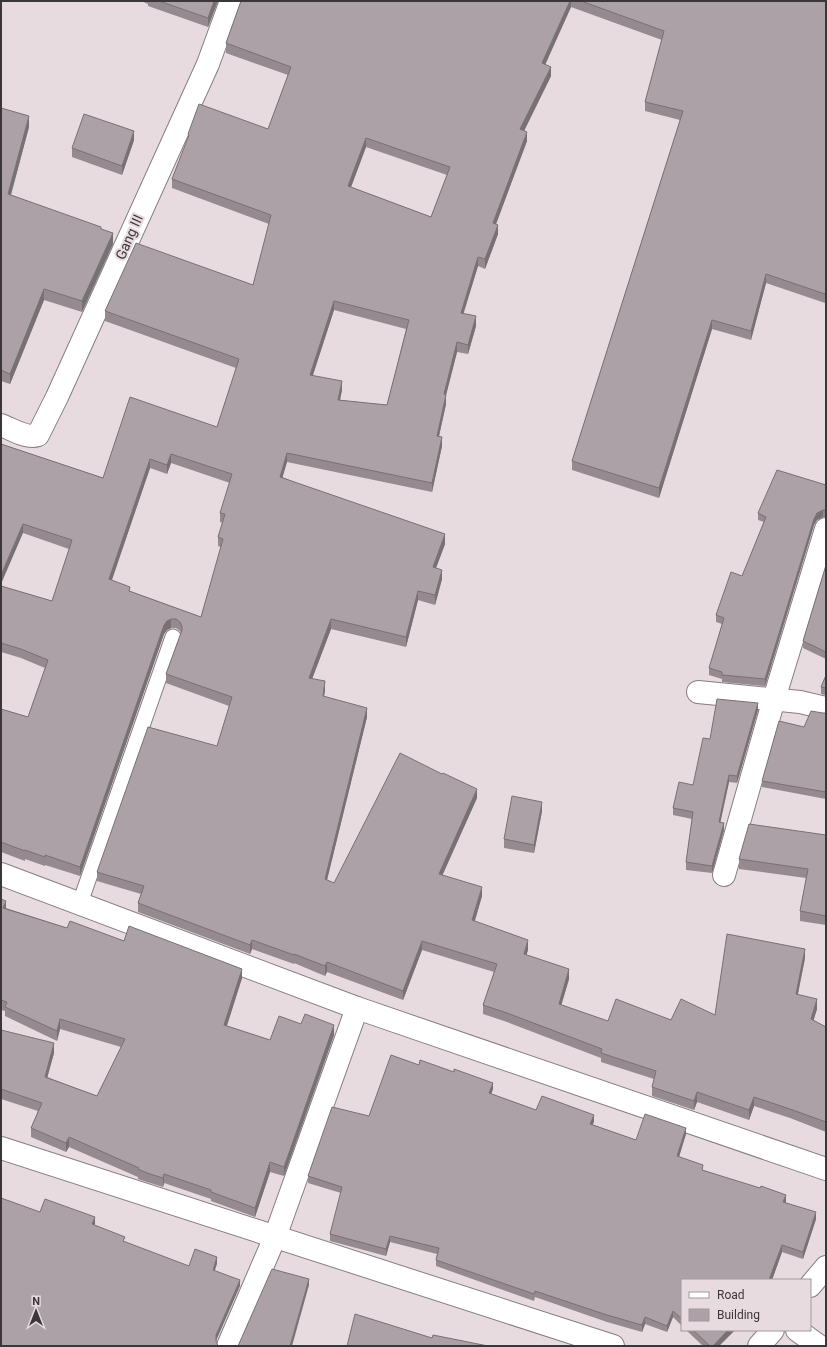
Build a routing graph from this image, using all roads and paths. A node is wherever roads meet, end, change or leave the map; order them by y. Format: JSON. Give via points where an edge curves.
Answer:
{"nodes":[{"id":1,"x":231,"y":1,"type":"edge"},
{"id":2,"x":1,"y":425,"type":"edge"},
{"id":3,"x":826,"y":529,"type":"edge"},
{"id":4,"x":172,"y":637,"type":"dead end"},
{"id":5,"x":698,"y":692,"type":"dead end"},
{"id":6,"x":774,"y":699,"type":"junction"},
{"id":7,"x":826,"y":708,"type":"edge"},
{"id":8,"x":1,"y":874,"type":"edge"},
{"id":9,"x":724,"y":875,"type":"dead end"},
{"id":10,"x":80,"y":903,"type":"junction"},
{"id":11,"x":357,"y":1008,"type":"junction"},
{"id":12,"x":1,"y":1148,"type":"edge"},
{"id":13,"x":826,"y":1169,"type":"edge"},
{"id":14,"x":275,"y":1237,"type":"junction"},
{"id":15,"x":826,"y":1267,"type":"edge"},
{"id":16,"x":811,"y":1285,"type":"edge"},
{"id":17,"x":772,"y":1331,"type":"edge"},
{"id":18,"x":799,"y":1331,"type":"edge"},
{"id":19,"x":228,"y":1346,"type":"edge"},
{"id":20,"x":612,"y":1346,"type":"edge"},
{"id":21,"x":759,"y":1346,"type":"edge"},
{"id":22,"x":819,"y":1346,"type":"edge"}],
"edges":[{"from":1,"to":2,"type":"street","name":"Gang III","via":[[208,64],[38,435],[27,435]]},
{"from":3,"to":6,"type":"street"},
{"from":4,"to":10,"type":"lane"},
{"from":5,"to":6,"type":"street"},
{"from":6,"to":7,"type":"street"},
{"from":6,"to":9,"type":"street"},
{"from":8,"to":10,"type":"street"},
{"from":10,"to":11,"type":"street"},
{"from":11,"to":13,"type":"street"},
{"from":11,"to":14,"type":"street"},
{"from":12,"to":14,"type":"street"},
{"from":14,"to":19,"type":"street"},
{"from":14,"to":20,"type":"street"},
{"from":15,"to":16,"type":"street"},
{"from":17,"to":21,"type":"street"},
{"from":18,"to":22,"type":"street"}]}
